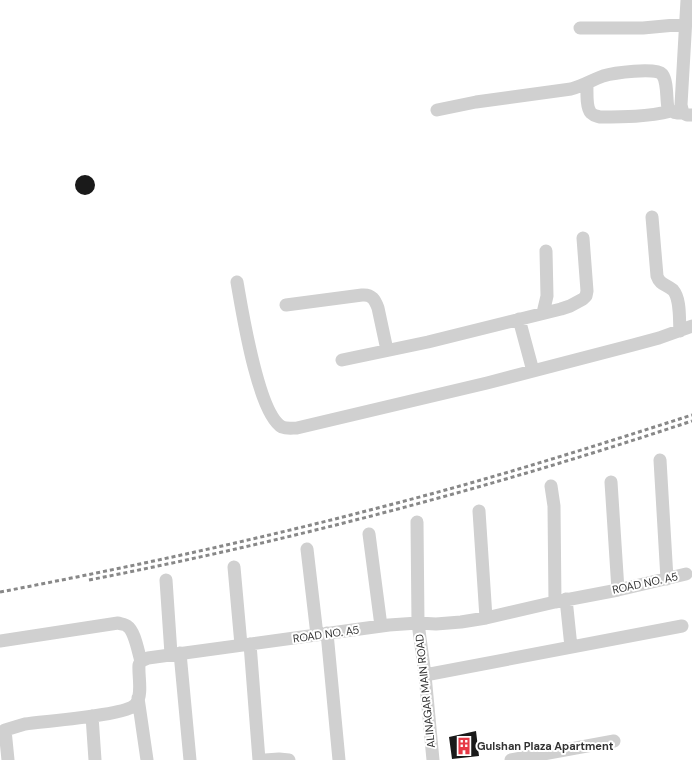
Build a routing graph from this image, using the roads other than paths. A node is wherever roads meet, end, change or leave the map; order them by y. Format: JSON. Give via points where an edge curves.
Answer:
{"nodes":[{"id":1,"x":687,"y":0,"type":"edge"},
{"id":2,"x":686,"y":24,"type":"junction"},
{"id":3,"x":580,"y":28,"type":"dead end"},
{"id":4,"x":587,"y":84,"type":"junction"},
{"id":5,"x":437,"y":110,"type":"dead end"},
{"id":6,"x":682,"y":113,"type":"edge"},
{"id":7,"x":652,"y":217,"type":"dead end"},
{"id":8,"x":583,"y":238,"type":"dead end"},
{"id":9,"x":546,"y":251,"type":"dead end"},
{"id":10,"x":237,"y":282,"type":"dead end"},
{"id":11,"x":286,"y":305,"type":"dead end"},
{"id":12,"x":543,"y":313,"type":"junction"},
{"id":13,"x":519,"y":319,"type":"junction"},
{"id":14,"x":686,"y":329,"type":"edge"},
{"id":15,"x":387,"y":350,"type":"junction"},
{"id":16,"x":342,"y":360,"type":"dead end"},
{"id":17,"x":533,"y":371,"type":"junction"},
{"id":18,"x":660,"y":460,"type":"dead end"},
{"id":19,"x":611,"y":482,"type":"dead end"},
{"id":20,"x":551,"y":486,"type":"dead end"},
{"id":21,"x":479,"y":511,"type":"dead end"},
{"id":22,"x":417,"y":522,"type":"dead end"},
{"id":23,"x":369,"y":534,"type":"dead end"},
{"id":24,"x":308,"y":549,"type":"dead end"},
{"id":25,"x":234,"y":567,"type":"dead end"},
{"id":26,"x":686,"y":574,"type":"dead end"},
{"id":27,"x":667,"y":579,"type":"junction"},
{"id":28,"x":166,"y":580,"type":"dead end"},
{"id":29,"x":618,"y":590,"type":"junction"},
{"id":30,"x":561,"y":600,"type":"junction"},
{"id":31,"x":486,"y":618,"type":"junction"},
{"id":32,"x":418,"y":622,"type":"junction"},
{"id":33,"x":381,"y":626,"type":"junction"},
{"id":34,"x":682,"y":626,"type":"dead end"},
{"id":35,"x":322,"y":634,"type":"junction"},
{"id":36,"x":0,"y":641,"type":"edge"},
{"id":37,"x":246,"y":645,"type":"junction"},
{"id":38,"x":571,"y":647,"type":"junction"},
{"id":39,"x":176,"y":654,"type":"junction"},
{"id":40,"x":141,"y":661,"type":"junction"},
{"id":41,"x":424,"y":675,"type":"junction"},
{"id":42,"x":138,"y":698,"type":"junction"},
{"id":43,"x":92,"y":716,"type":"junction"},
{"id":44,"x":614,"y":741,"type":"dead end"},
{"id":45,"x":8,"y":760,"type":"edge"},
{"id":46,"x":95,"y":760,"type":"edge"},
{"id":47,"x":146,"y":760,"type":"edge"},
{"id":48,"x":190,"y":760,"type":"edge"},
{"id":49,"x":260,"y":760,"type":"edge"},
{"id":50,"x":265,"y":760,"type":"edge"},
{"id":51,"x":289,"y":760,"type":"edge"},
{"id":52,"x":339,"y":760,"type":"edge"},
{"id":53,"x":433,"y":760,"type":"edge"},
{"id":54,"x":510,"y":760,"type":"edge"}],
"edges":[{"from":1,"to":2,"type":"street"},
{"from":2,"to":3,"type":"street","via":[[643,28]]},
{"from":2,"to":6,"type":"street"},
{"from":4,"to":5,"type":"street","via":[[571,89]]},
{"from":4,"to":6,"type":"street","via":[[588,108],[595,116]]},
{"from":4,"to":6,"type":"street","via":[[609,75],[659,72],[664,79],[668,108]]},
{"from":7,"to":14,"type":"street","via":[[658,280],[676,294]]},
{"from":8,"to":12,"type":"street","via":[[586,296],[570,306]]},
{"from":9,"to":12,"type":"street","via":[[548,296]]},
{"from":10,"to":17,"type":"street","via":[[260,387],[272,416],[285,428],[297,428]]},
{"from":11,"to":15,"type":"street","via":[[371,296],[378,308]]},
{"from":12,"to":13,"type":"street"},
{"from":13,"to":15,"type":"street"},
{"from":13,"to":17,"type":"street"},
{"from":14,"to":17,"type":"street"},
{"from":15,"to":16,"type":"street"},
{"from":18,"to":27,"type":"street"},
{"from":19,"to":29,"type":"street"},
{"from":20,"to":30,"type":"street"},
{"from":21,"to":31,"type":"street"},
{"from":22,"to":32,"type":"street","name":"ALINAGAR MAIN ROAD"},
{"from":23,"to":33,"type":"street"},
{"from":24,"to":35,"type":"street"},
{"from":25,"to":37,"type":"street"},
{"from":26,"to":27,"type":"street","name":"ROAD NO. A5"},
{"from":27,"to":29,"type":"street","name":"ROAD NO. A5"},
{"from":28,"to":39,"type":"street"},
{"from":29,"to":30,"type":"street","name":"ROAD NO. A5"},
{"from":30,"to":31,"type":"street","name":"ROAD NO. A5"},
{"from":30,"to":38,"type":"street"},
{"from":31,"to":32,"type":"street","name":"ROAD NO. A5","via":[[448,624]]},
{"from":32,"to":33,"type":"street","name":"ROAD NO. A5"},
{"from":32,"to":41,"type":"street","name":"ALINAGAR MAIN ROAD"},
{"from":33,"to":35,"type":"street","name":"ROAD NO. A5"},
{"from":34,"to":38,"type":"street"},
{"from":35,"to":37,"type":"street","name":"ROAD NO. A5"},
{"from":35,"to":52,"type":"street"},
{"from":36,"to":40,"type":"street","via":[[118,623],[126,625],[131,630]]},
{"from":37,"to":39,"type":"street","name":"ROAD NO. A5"},
{"from":37,"to":49,"type":"street"},
{"from":38,"to":41,"type":"street"},
{"from":39,"to":40,"type":"street","name":"ROAD NO. A5"},
{"from":39,"to":48,"type":"street"},
{"from":40,"to":42,"type":"street","via":[[138,670]]},
{"from":41,"to":53,"type":"street","name":"ALINAGAR MAIN ROAD"},
{"from":42,"to":43,"type":"street","via":[[136,704],[123,711]]},
{"from":42,"to":47,"type":"street"},
{"from":43,"to":45,"type":"street","via":[[26,724],[5,730]]},
{"from":43,"to":46,"type":"street"},
{"from":44,"to":54,"type":"street"},
{"from":50,"to":51,"type":"street"}]}
